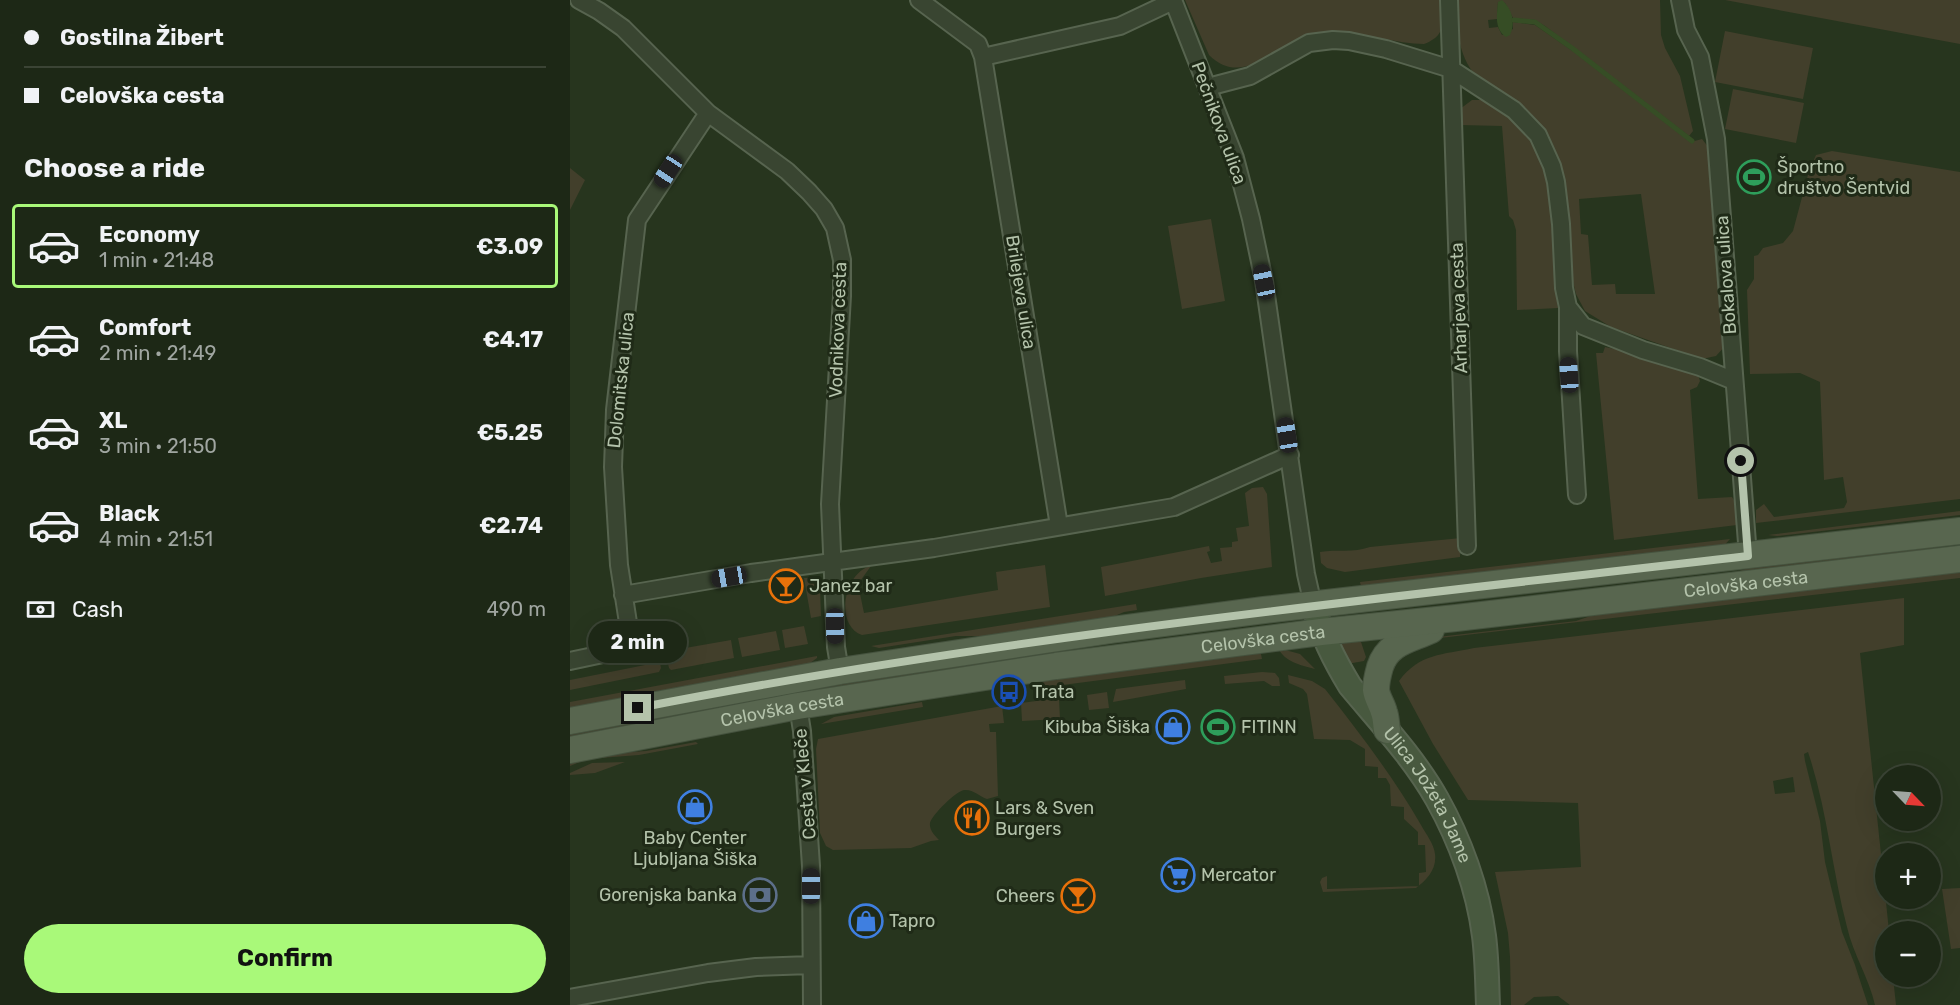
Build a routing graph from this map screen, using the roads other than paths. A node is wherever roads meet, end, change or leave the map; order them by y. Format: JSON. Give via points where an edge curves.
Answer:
{"nodes":[{"id":1,"x":579,"y":0,"type":"edge"},
{"id":2,"x":920,"y":0,"type":"edge"},
{"id":3,"x":1449,"y":0,"type":"edge"},
{"id":4,"x":1680,"y":0,"type":"edge"},
{"id":5,"x":1173,"y":1,"type":"edge"},
{"id":6,"x":983,"y":57,"type":"junction"},
{"id":7,"x":1451,"y":69,"type":"junction"},
{"id":8,"x":1208,"y":87,"type":"junction"},
{"id":9,"x":708,"y":112,"type":"junction"},
{"id":10,"x":1568,"y":307,"type":"junction"},
{"id":11,"x":1734,"y":381,"type":"junction"},
{"id":12,"x":1290,"y":455,"type":"junction"},
{"id":13,"x":1577,"y":495,"type":"dead end"},
{"id":14,"x":1059,"y":526,"type":"junction"},
{"id":15,"x":1960,"y":531,"type":"edge"},
{"id":16,"x":1467,"y":546,"type":"dead end"},
{"id":17,"x":1748,"y":556,"type":"junction"},
{"id":18,"x":1960,"y":559,"type":"edge"},
{"id":19,"x":834,"y":561,"type":"junction"},
{"id":20,"x":623,"y":595,"type":"junction"},
{"id":21,"x":1313,"y":605,"type":"junction"},
{"id":22,"x":1456,"y":618,"type":"junction"},
{"id":23,"x":1321,"y":632,"type":"junction"},
{"id":24,"x":570,"y":661,"type":"edge"},
{"id":25,"x":840,"y":671,"type":"junction"},
{"id":26,"x":798,"y":706,"type":"junction"},
{"id":27,"x":570,"y":721,"type":"edge"},
{"id":28,"x":1387,"y":730,"type":"junction"},
{"id":29,"x":570,"y":750,"type":"edge"},
{"id":30,"x":811,"y":965,"type":"junction"},
{"id":31,"x":570,"y":998,"type":"edge"},
{"id":32,"x":812,"y":1005,"type":"edge"},
{"id":33,"x":1488,"y":1005,"type":"edge"}],
"edges":[{"from":1,"to":9,"type":"street","name":"Vodnikova cesta","via":[[623,28]]},
{"from":2,"to":6,"type":"street","name":"Brilejeva ulica","via":[[978,44]]},
{"from":3,"to":7,"type":"street","name":"Arharjeva cesta"},
{"from":4,"to":11,"type":"street","name":"Bokalova ulica","via":[[1686,30],[1700,57],[1716,140]]},
{"from":5,"to":6,"type":"street","via":[[1120,26]]},
{"from":5,"to":8,"type":"street","name":"Pečnikova ulica"},
{"from":6,"to":14,"type":"street","name":"Brilejeva ulica"},
{"from":7,"to":8,"type":"street","via":[[1386,49],[1333,40],[1310,43],[1250,76]]},
{"from":7,"to":10,"type":"street","via":[[1514,110],[1541,141],[1552,166],[1557,192]]},
{"from":7,"to":16,"type":"street","name":"Arharjeva cesta"},
{"from":8,"to":12,"type":"street","name":"Pečnikova ulica","via":[[1235,158],[1251,219]]},
{"from":9,"to":19,"type":"street","name":"Vodnikova cesta","via":[[794,178],[824,209],[835,228],[842,284],[830,504]]},
{"from":9,"to":20,"type":"street","name":"Dolomitska ulica","via":[[637,220],[615,410],[613,466]]},
{"from":10,"to":11,"type":"street","via":[[1583,326],[1598,333]]},
{"from":10,"to":13,"type":"street"},
{"from":11,"to":17,"type":"street","name":"Bokalova ulica"},
{"from":12,"to":14,"type":"street","via":[[1174,507]]},
{"from":12,"to":21,"type":"street","name":"Pečnikova ulica"},
{"from":14,"to":19,"type":"street"},
{"from":15,"to":17,"type":"main road","name":"Celovška cesta"},
{"from":17,"to":21,"type":"main road","name":"Celovška cesta"},
{"from":18,"to":22,"type":"main road","name":"Celovška cesta"},
{"from":19,"to":20,"type":"street"},
{"from":19,"to":25,"type":"street","name":"Vodnikova cesta"},
{"from":20,"to":24,"type":"street","name":"Dolomitska ulica","via":[[630,629],[627,643],[617,651]]},
{"from":21,"to":23,"type":"street","name":"Ulica Jožeta Jame"},
{"from":21,"to":25,"type":"main road","name":"Celovška cesta","via":[[997,646]]},
{"from":22,"to":23,"type":"main road","name":"Celovška cesta"},
{"from":22,"to":28,"type":"main road","via":[[1402,641],[1384,656],[1376,689]]},
{"from":23,"to":26,"type":"main road","name":"Celovška cesta","via":[[1008,672]]},
{"from":23,"to":28,"type":"street","name":"Ulica Jožeta Jame","via":[[1350,686]]},
{"from":25,"to":27,"type":"main road","name":"Celovška cesta"},
{"from":26,"to":29,"type":"main road","name":"Celovška cesta"},
{"from":26,"to":30,"type":"street","name":"Cesta v Kleče","via":[[811,866]]},
{"from":28,"to":33,"type":"street","name":"Ulica Jožeta Jame","via":[[1437,798],[1458,843],[1484,937]]},
{"from":30,"to":31,"type":"street","via":[[708,973]]},
{"from":30,"to":32,"type":"street","name":"Cesta v Kleče"}]}
